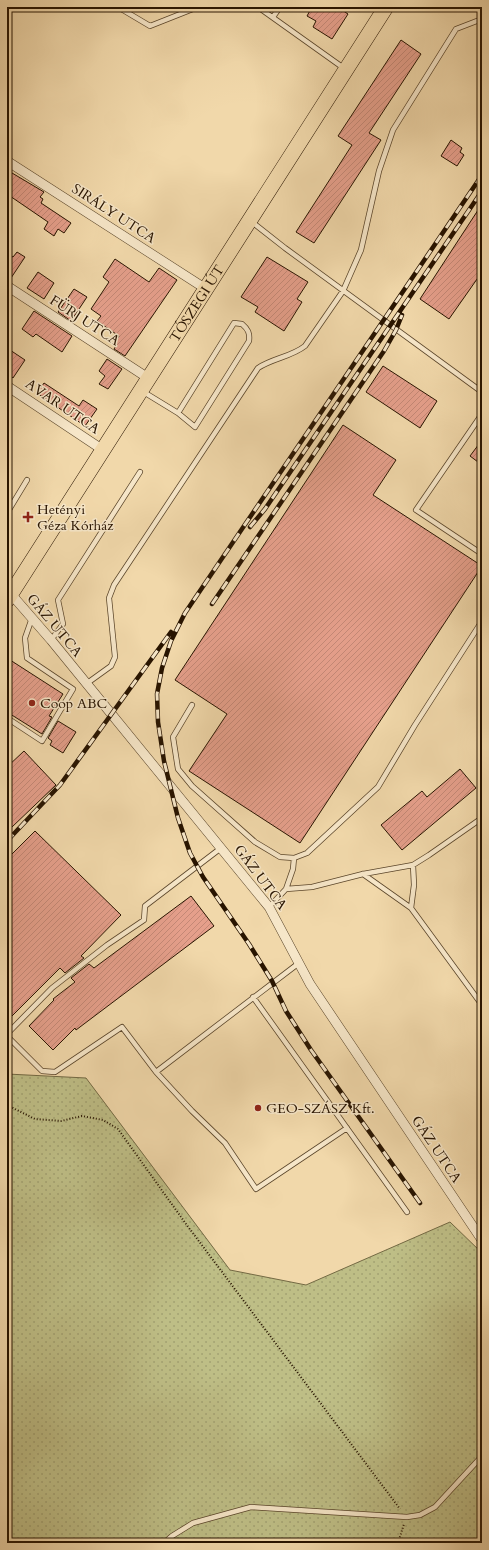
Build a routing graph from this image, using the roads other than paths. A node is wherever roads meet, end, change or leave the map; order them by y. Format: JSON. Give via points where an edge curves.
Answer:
{"nodes":[{"id":1,"x":118,"y":7,"type":"edge"},
{"id":2,"x":198,"y":7,"type":"edge"},
{"id":3,"x":258,"y":7,"type":"edge"},
{"id":4,"x":280,"y":7,"type":"edge"},
{"id":5,"x":386,"y":7,"type":"edge"},
{"id":6,"x":273,"y":17,"type":"junction"},
{"id":7,"x":482,"y":19,"type":"edge"},
{"id":8,"x":346,"y":70,"type":"junction"},
{"id":9,"x":7,"y":161,"type":"edge"},
{"id":10,"x":250,"y":220,"type":"junction"},
{"id":11,"x":7,"y":286,"type":"edge"},
{"id":12,"x":206,"y":289,"type":"junction"},
{"id":13,"x":343,"y":291,"type":"junction"},
{"id":14,"x":144,"y":384,"type":"junction"},
{"id":15,"x":7,"y":386,"type":"edge"},
{"id":16,"x":482,"y":392,"type":"edge"},
{"id":17,"x":178,"y":413,"type":"junction"},
{"id":18,"x":482,"y":414,"type":"edge"},
{"id":19,"x":103,"y":450,"type":"junction"},
{"id":20,"x":140,"y":472,"type":"dead end"},
{"id":21,"x":27,"y":480,"type":"dead end"},
{"id":22,"x":7,"y":513,"type":"edge"},
{"id":23,"x":482,"y":554,"type":"edge"},
{"id":24,"x":9,"y":597,"type":"edge"},
{"id":25,"x":32,"y":618,"type":"junction"},
{"id":26,"x":482,"y":621,"type":"edge"},
{"id":27,"x":51,"y":640,"type":"junction"},
{"id":28,"x":86,"y":684,"type":"junction"},
{"id":29,"x":192,"y":705,"type":"dead end"},
{"id":30,"x":7,"y":718,"type":"edge"},
{"id":31,"x":482,"y":818,"type":"edge"},
{"id":32,"x":221,"y":848,"type":"junction"},
{"id":33,"x":294,"y":858,"type":"junction"},
{"id":34,"x":413,"y":865,"type":"junction"},
{"id":35,"x":363,"y":874,"type":"junction"},
{"id":36,"x":286,"y":889,"type":"junction"},
{"id":37,"x":270,"y":907,"type":"junction"},
{"id":38,"x":411,"y":908,"type":"junction"},
{"id":39,"x":299,"y":963,"type":"junction"},
{"id":40,"x":252,"y":997,"type":"junction"},
{"id":41,"x":482,"y":1005,"type":"edge"},
{"id":42,"x":7,"y":1035,"type":"edge"},
{"id":43,"x":156,"y":1072,"type":"junction"},
{"id":44,"x":347,"y":1128,"type":"junction"},
{"id":45,"x":407,"y":1212,"type":"dead end"},
{"id":46,"x":482,"y":1240,"type":"edge"},
{"id":47,"x":482,"y":1456,"type":"edge"},
{"id":48,"x":164,"y":1543,"type":"edge"}],
"edges":[{"from":1,"to":2,"type":"lane","via":[[150,26]]},
{"from":3,"to":6,"type":"lane"},
{"from":4,"to":6,"type":"lane"},
{"from":5,"to":8,"type":"main road","name":"TÓSZEGI ÚT"},
{"from":6,"to":8,"type":"lane"},
{"from":7,"to":13,"type":"lane","via":[[456,29],[394,130],[379,172],[362,250]]},
{"from":8,"to":10,"type":"main road","name":"TÓSZEGI ÚT"},
{"from":9,"to":12,"type":"street","name":"SIRÁLY UTCA"},
{"from":10,"to":12,"type":"main road","name":"TÓSZEGI ÚT"},
{"from":10,"to":13,"type":"lane"},
{"from":11,"to":14,"type":"street","name":"FÜRJ UTCA"},
{"from":12,"to":14,"type":"main road","name":"TÓSZEGI ÚT"},
{"from":13,"to":16,"type":"lane"},
{"from":13,"to":28,"type":"lane","via":[[305,346],[258,368],[114,585],[108,598],[115,657],[111,666]]},
{"from":14,"to":17,"type":"lane"},
{"from":14,"to":19,"type":"main road","name":"TÓSZEGI ÚT"},
{"from":15,"to":19,"type":"street","name":"AVAR UTCA"},
{"from":17,"to":17,"type":"lane","via":[[195,427],[249,341],[250,335],[242,324],[234,323]]},
{"from":18,"to":23,"type":"lane","via":[[416,510]]},
{"from":19,"to":24,"type":"main road","name":"TÓSZEGI ÚT"},
{"from":20,"to":27,"type":"lane","via":[[58,600],[63,624]]},
{"from":21,"to":22,"type":"lane"},
{"from":24,"to":25,"type":"street","name":"GÁZ UTCA"},
{"from":25,"to":27,"type":"street","name":"GÁZ UTCA"},
{"from":25,"to":30,"type":"lane","via":[[25,638],[27,658],[73,689],[42,741]]},
{"from":26,"to":33,"type":"lane","via":[[378,787],[307,853]]},
{"from":27,"to":28,"type":"street","name":"GÁZ UTCA"},
{"from":28,"to":32,"type":"street","name":"GÁZ UTCA"},
{"from":29,"to":33,"type":"lane","via":[[173,737],[178,769],[192,786],[255,842],[280,857]]},
{"from":31,"to":34,"type":"lane"},
{"from":32,"to":37,"type":"street","name":"GÁZ UTCA"},
{"from":32,"to":42,"type":"lane","via":[[146,906],[144,920],[52,988]]},
{"from":33,"to":36,"type":"lane"},
{"from":34,"to":35,"type":"lane"},
{"from":34,"to":38,"type":"lane"},
{"from":35,"to":36,"type":"lane","via":[[312,887]]},
{"from":35,"to":38,"type":"lane"},
{"from":36,"to":37,"type":"lane"},
{"from":37,"to":39,"type":"street","name":"GÁZ UTCA"},
{"from":38,"to":41,"type":"lane"},
{"from":39,"to":40,"type":"lane"},
{"from":39,"to":46,"type":"street","name":"GÁZ UTCA","via":[[310,984]]},
{"from":40,"to":43,"type":"lane"},
{"from":40,"to":44,"type":"lane"},
{"from":42,"to":43,"type":"lane","via":[[42,1071],[55,1072],[122,1027]]},
{"from":43,"to":44,"type":"lane","via":[[225,1143],[256,1189]]},
{"from":44,"to":45,"type":"lane"},
{"from":47,"to":48,"type":"lane","via":[[435,1507],[420,1515],[407,1517],[251,1508],[193,1523]]}]}
